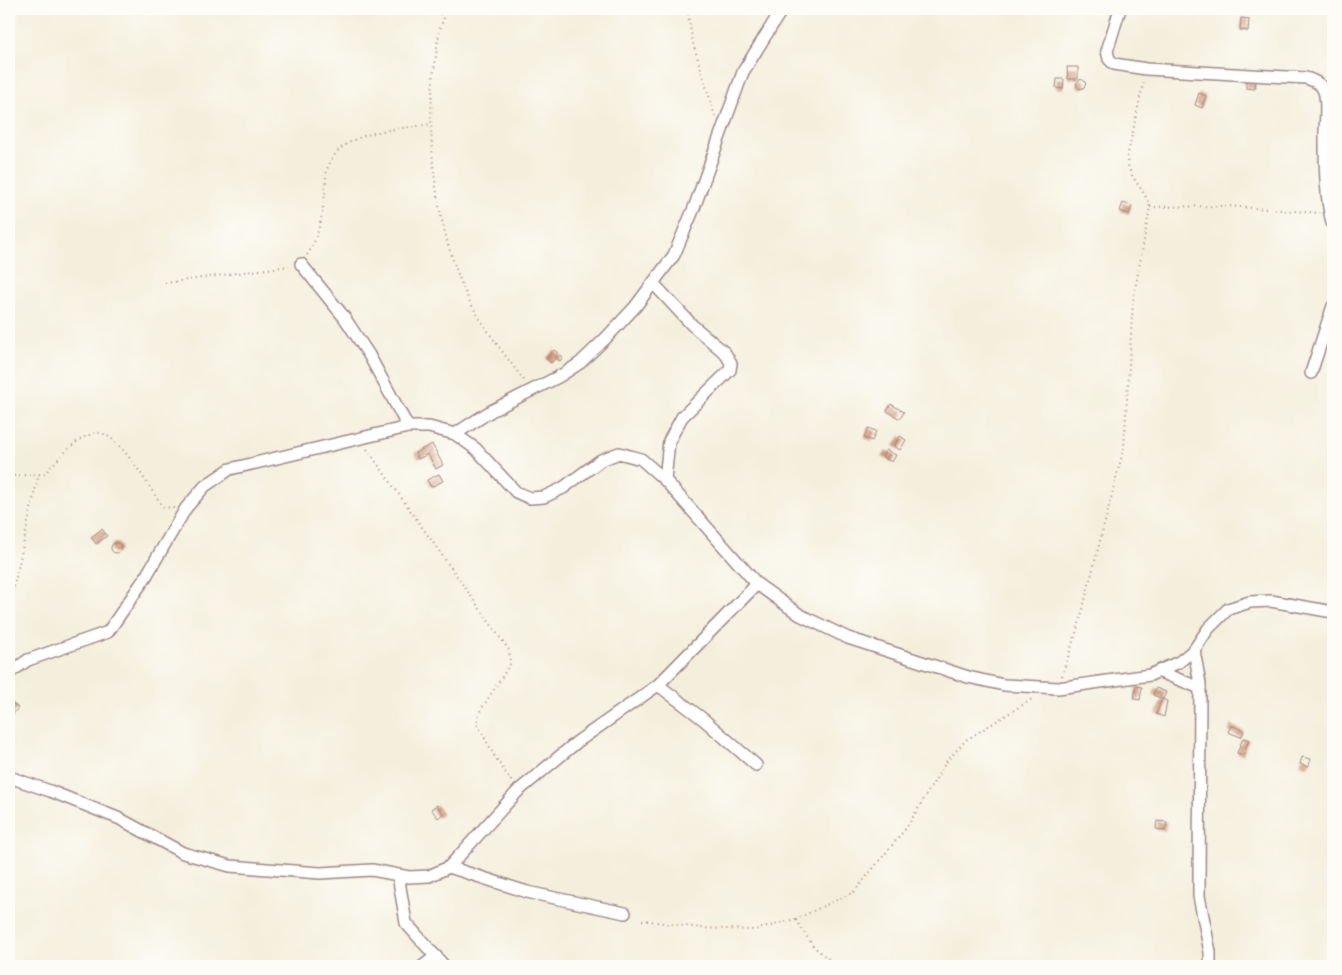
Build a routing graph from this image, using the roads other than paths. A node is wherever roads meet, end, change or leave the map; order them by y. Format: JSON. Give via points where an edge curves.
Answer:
{"nodes":[{"id":1,"x":782,"y":9,"type":"edge"},
{"id":2,"x":1120,"y":9,"type":"edge"},
{"id":3,"x":1331,"y":213,"type":"edge"},
{"id":4,"x":1333,"y":226,"type":"edge"},
{"id":5,"x":301,"y":264,"type":"road end"},
{"id":6,"x":653,"y":283,"type":"junction"},
{"id":7,"x":1333,"y":306,"type":"edge"},
{"id":8,"x":1311,"y":373,"type":"dead end"},
{"id":9,"x":408,"y":427,"type":"junction"},
{"id":10,"x":455,"y":434,"type":"junction"},
{"id":11,"x":665,"y":480,"type":"junction"},
{"id":12,"x":757,"y":584,"type":"junction"},
{"id":13,"x":1333,"y":612,"type":"edge"},
{"id":14,"x":1194,"y":650,"type":"junction"},
{"id":15,"x":1160,"y":672,"type":"junction"},
{"id":16,"x":9,"y":673,"type":"edge"},
{"id":17,"x":658,"y":685,"type":"junction"},
{"id":18,"x":1200,"y":688,"type":"junction"},
{"id":19,"x":756,"y":764,"type":"dead end"},
{"id":20,"x":9,"y":777,"type":"edge"},
{"id":21,"x":450,"y":867,"type":"junction"},
{"id":22,"x":398,"y":875,"type":"junction"},
{"id":23,"x":624,"y":913,"type":"dead end"},
{"id":24,"x":436,"y":956,"type":"junction"},
{"id":25,"x":423,"y":966,"type":"edge"},
{"id":26,"x":444,"y":966,"type":"edge"},
{"id":27,"x":1210,"y":966,"type":"edge"}],
"edges":[{"from":1,"to":6,"type":"street","via":[[743,72],[674,255]]},
{"from":2,"to":3,"type":"street","via":[[1107,51],[1109,59],[1121,66],[1306,78],[1318,82],[1324,90],[1325,100]]},
{"from":3,"to":4,"type":"street"},
{"from":5,"to":9,"type":"street","via":[[369,355]]},
{"from":6,"to":10,"type":"street","via":[[606,338],[580,362]]},
{"from":6,"to":11,"type":"street","via":[[692,325],[725,353],[731,363],[730,370],[682,417],[669,441]]},
{"from":7,"to":8,"type":"street"},
{"from":9,"to":10,"type":"street","via":[[429,427]]},
{"from":9,"to":16,"type":"street","via":[[230,468],[205,486],[186,508],[145,578],[108,632],[28,660]]},
{"from":10,"to":11,"type":"street","via":[[476,449],[516,492],[530,498],[544,497],[562,488],[602,460],[619,453],[641,459]]},
{"from":11,"to":12,"type":"street"},
{"from":12,"to":15,"type":"street","via":[[800,615],[848,638],[968,677],[1004,685],[1058,688]]},
{"from":12,"to":17,"type":"street"},
{"from":13,"to":14,"type":"street","via":[[1271,601],[1250,602],[1228,609],[1208,629]]},
{"from":14,"to":15,"type":"street"},
{"from":14,"to":18,"type":"street"},
{"from":15,"to":18,"type":"street"},
{"from":17,"to":19,"type":"street"},
{"from":17,"to":21,"type":"street","via":[[577,742],[518,791]]},
{"from":18,"to":27,"type":"street","via":[[1199,896]]},
{"from":20,"to":22,"type":"street","via":[[120,819],[183,853],[230,866],[320,873],[372,870]]},
{"from":21,"to":22,"type":"street","via":[[429,876]]},
{"from":21,"to":23,"type":"street","via":[[527,892]]},
{"from":22,"to":24,"type":"street","via":[[406,923]]},
{"from":24,"to":25,"type":"street"},
{"from":24,"to":26,"type":"street"}]}
